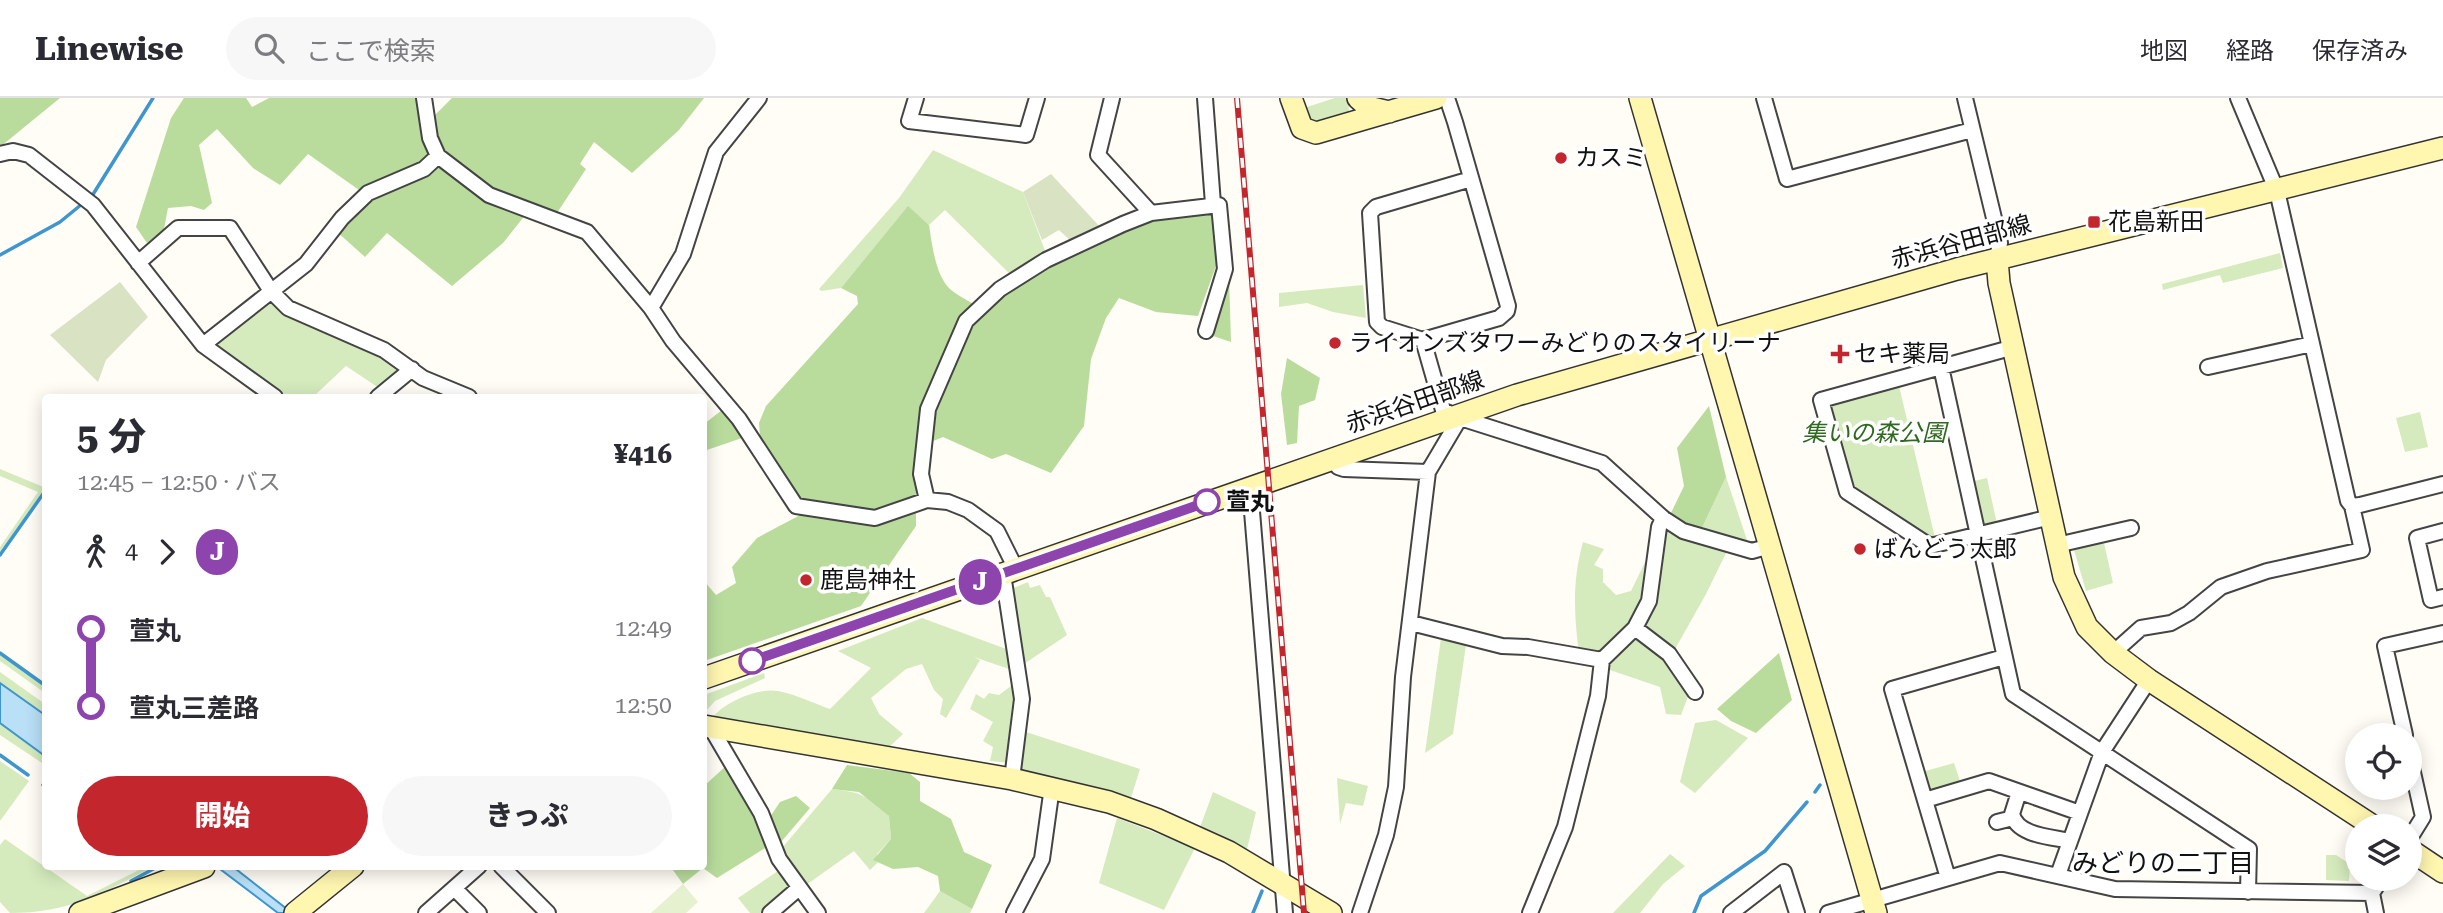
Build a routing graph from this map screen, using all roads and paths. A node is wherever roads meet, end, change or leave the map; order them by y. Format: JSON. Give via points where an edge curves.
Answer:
{"nodes":[{"id":1,"x":424,"y":98,"type":"edge"},
{"id":2,"x":759,"y":98,"type":"edge"},
{"id":3,"x":916,"y":98,"type":"edge"},
{"id":4,"x":1037,"y":98,"type":"edge"},
{"id":5,"x":1112,"y":98,"type":"edge"},
{"id":6,"x":1205,"y":98,"type":"edge"},
{"id":7,"x":1291,"y":98,"type":"edge"},
{"id":8,"x":1436,"y":98,"type":"edge"},
{"id":9,"x":1447,"y":98,"type":"edge"},
{"id":10,"x":1640,"y":98,"type":"edge"},
{"id":11,"x":1965,"y":98,"type":"edge"},
{"id":12,"x":2238,"y":98,"type":"edge"},
{"id":13,"x":1358,"y":99,"type":"edge"},
{"id":14,"x":1766,"y":99,"type":"edge"},
{"id":15,"x":1389,"y":112,"type":"junction"},
{"id":16,"x":1347,"y":124,"type":"junction"},
{"id":17,"x":1972,"y":130,"type":"junction"},
{"id":18,"x":2443,"y":148,"type":"edge"},
{"id":19,"x":0,"y":154,"type":"edge"},
{"id":20,"x":438,"y":156,"type":"junction"},
{"id":21,"x":1471,"y":179,"type":"junction"},
{"id":22,"x":2277,"y":191,"type":"junction"},
{"id":23,"x":1213,"y":204,"type":"junction"},
{"id":24,"x":1151,"y":213,"type":"junction"},
{"id":25,"x":1997,"y":259,"type":"junction"},
{"id":26,"x":138,"y":262,"type":"junction"},
{"id":27,"x":271,"y":291,"type":"junction"},
{"id":28,"x":651,"y":309,"type":"junction"},
{"id":29,"x":1206,"y":331,"type":"dead end"},
{"id":30,"x":1710,"y":338,"type":"junction"},
{"id":31,"x":1423,"y":340,"type":"junction"},
{"id":32,"x":2312,"y":344,"type":"junction"},
{"id":33,"x":203,"y":345,"type":"junction"},
{"id":34,"x":2014,"y":347,"type":"junction"},
{"id":35,"x":1941,"y":367,"type":"junction"},
{"id":36,"x":2208,"y":367,"type":"dead end"},
{"id":37,"x":412,"y":369,"type":"junction"},
{"id":38,"x":271,"y":394,"type":"edge"},
{"id":39,"x":382,"y":394,"type":"edge"},
{"id":40,"x":462,"y":394,"type":"edge"},
{"id":41,"x":1457,"y":417,"type":"junction"},
{"id":42,"x":1335,"y":458,"type":"junction"},
{"id":43,"x":1428,"y":472,"type":"junction"},
{"id":44,"x":2443,"y":484,"type":"edge"},
{"id":45,"x":1250,"y":487,"type":"junction"},
{"id":46,"x":927,"y":500,"type":"junction"},
{"id":47,"x":2352,"y":506,"type":"junction"},
{"id":48,"x":2051,"y":517,"type":"junction"},
{"id":49,"x":1663,"y":519,"type":"junction"},
{"id":50,"x":2132,"y":528,"type":"dead end"},
{"id":51,"x":2443,"y":531,"type":"edge"},
{"id":52,"x":1978,"y":536,"type":"junction"},
{"id":53,"x":2057,"y":545,"type":"junction"},
{"id":54,"x":1770,"y":546,"type":"junction"},
{"id":55,"x":1009,"y":571,"type":"junction"},
{"id":56,"x":2443,"y":597,"type":"edge"},
{"id":57,"x":1411,"y":623,"type":"junction"},
{"id":58,"x":1636,"y":628,"type":"junction"},
{"id":59,"x":2443,"y":633,"type":"edge"},
{"id":60,"x":2113,"y":653,"type":"junction"},
{"id":61,"x":2004,"y":657,"type":"junction"},
{"id":62,"x":1602,"y":660,"type":"junction"},
{"id":63,"x":707,"y":677,"type":"edge"},
{"id":64,"x":2149,"y":680,"type":"junction"},
{"id":65,"x":1695,"y":692,"type":"dead end"},
{"id":66,"x":2401,"y":723,"type":"edge"},
{"id":67,"x":707,"y":727,"type":"edge"},
{"id":68,"x":2102,"y":752,"type":"junction"},
{"id":69,"x":1012,"y":779,"type":"junction"},
{"id":70,"x":1052,"y":787,"type":"junction"},
{"id":71,"x":2019,"y":792,"type":"junction"},
{"id":72,"x":1925,"y":800,"type":"junction"},
{"id":73,"x":2419,"y":800,"type":"edge"},
{"id":74,"x":2080,"y":813,"type":"junction"},
{"id":75,"x":2355,"y":814,"type":"edge"},
{"id":76,"x":2013,"y":818,"type":"junction"},
{"id":77,"x":2422,"y":819,"type":"edge"},
{"id":78,"x":1997,"y":822,"type":"dead end"},
{"id":79,"x":2070,"y":841,"type":"junction"},
{"id":80,"x":2422,"y":858,"type":"edge"},
{"id":81,"x":196,"y":870,"type":"edge"},
{"id":82,"x":348,"y":870,"type":"edge"},
{"id":83,"x":474,"y":870,"type":"edge"},
{"id":84,"x":505,"y":870,"type":"edge"},
{"id":85,"x":2443,"y":872,"type":"edge"},
{"id":86,"x":2058,"y":875,"type":"junction"},
{"id":87,"x":1948,"y":878,"type":"junction"},
{"id":88,"x":1283,"y":884,"type":"junction"},
{"id":89,"x":454,"y":887,"type":"junction"},
{"id":90,"x":799,"y":888,"type":"junction"},
{"id":91,"x":2248,"y":891,"type":"junction"},
{"id":92,"x":2372,"y":893,"type":"joint"},
{"id":93,"x":1874,"y":907,"type":"edge"},
{"id":94,"x":80,"y":913,"type":"edge"},
{"id":95,"x":295,"y":913,"type":"edge"},
{"id":96,"x":426,"y":913,"type":"edge"},
{"id":97,"x":479,"y":913,"type":"edge"},
{"id":98,"x":548,"y":913,"type":"edge"},
{"id":99,"x":770,"y":913,"type":"edge"},
{"id":100,"x":818,"y":913,"type":"edge"},
{"id":101,"x":1014,"y":913,"type":"edge"},
{"id":102,"x":1285,"y":913,"type":"edge"},
{"id":103,"x":1331,"y":913,"type":"edge"},
{"id":104,"x":1360,"y":913,"type":"edge"},
{"id":105,"x":1530,"y":913,"type":"edge"},
{"id":106,"x":1731,"y":913,"type":"edge"},
{"id":107,"x":1797,"y":913,"type":"edge"},
{"id":108,"x":1828,"y":913,"type":"edge"},
{"id":109,"x":2376,"y":913,"type":"edge"}],
"edges":[{"from":1,"to":20,"type":"street","via":[[430,138]]},
{"from":2,"to":28,"type":"street","via":[[716,152],[683,254]]},
{"from":3,"to":4,"type":"street","via":[[909,121],[1026,135]]},
{"from":5,"to":24,"type":"street","via":[[1098,155]]},
{"from":6,"to":23,"type":"street"},
{"from":7,"to":16,"type":"street","via":[[1302,128],[1308,132]]},
{"from":8,"to":15,"type":"street"},
{"from":9,"to":21,"type":"street"},
{"from":10,"to":30,"type":"street"},
{"from":11,"to":17,"type":"street"},
{"from":12,"to":22,"type":"street"},
{"from":13,"to":15,"type":"street","via":[[1368,107]]},
{"from":13,"to":16,"type":"street"},
{"from":14,"to":17,"type":"street","via":[[1787,179]]},
{"from":15,"to":16,"type":"street"},
{"from":17,"to":25,"type":"street","via":[[2000,243]]},
{"from":18,"to":22,"type":"street","name":"赤浜谷田部線"},
{"from":19,"to":26,"type":"street","via":[[13,150],[29,155],[93,205]]},
{"from":20,"to":27,"type":"street","via":[[424,169],[368,193],[306,264]]},
{"from":20,"to":28,"type":"street","via":[[489,195],[587,232]]},
{"from":21,"to":31,"type":"street","via":[[1507,311],[1499,318]]},
{"from":21,"to":31,"type":"street","via":[[1370,213],[1377,322]]},
{"from":22,"to":25,"type":"street","name":"赤浜谷田部線"},
{"from":22,"to":32,"type":"street"},
{"from":23,"to":24,"type":"street"},
{"from":23,"to":29,"type":"street","via":[[1221,208],[1225,270]]},
{"from":24,"to":46,"type":"street","via":[[1046,260],[1000,289],[966,321],[928,409],[921,474]]},
{"from":25,"to":30,"type":"street","name":"赤浜谷田部線"},
{"from":25,"to":34,"type":"street"},
{"from":26,"to":27,"type":"street","via":[[178,228],[224,226],[238,237]]},
{"from":26,"to":33,"type":"street"},
{"from":27,"to":33,"type":"street"},
{"from":27,"to":37,"type":"street","via":[[288,308],[384,350]]},
{"from":28,"to":46,"type":"street","via":[[757,443],[796,506],[875,518]]},
{"from":30,"to":41,"type":"street","name":"赤浜谷田部線"},
{"from":30,"to":54,"type":"street"},
{"from":31,"to":41,"type":"street","via":[[1443,410]]},
{"from":32,"to":36,"type":"street"},
{"from":32,"to":47,"type":"street"},
{"from":33,"to":38,"type":"street"},
{"from":34,"to":35,"type":"street"},
{"from":34,"to":48,"type":"street"},
{"from":35,"to":52,"type":"street"},
{"from":35,"to":52,"type":"street","via":[[1821,400],[1847,492],[1930,546]]},
{"from":37,"to":39,"type":"street"},
{"from":37,"to":40,"type":"street"},
{"from":41,"to":42,"type":"street","name":"赤浜谷田部線"},
{"from":41,"to":43,"type":"street"},
{"from":41,"to":49,"type":"street","via":[[1602,463]]},
{"from":42,"to":43,"type":"street","via":[[1344,469]]},
{"from":42,"to":45,"type":"street","name":"赤浜谷田部線"},
{"from":43,"to":57,"type":"street"},
{"from":44,"to":47,"type":"street"},
{"from":45,"to":55,"type":"street","name":"赤浜谷田部線"},
{"from":45,"to":88,"type":"street"},
{"from":46,"to":55,"type":"street","via":[[959,506],[998,531]]},
{"from":47,"to":60,"type":"street","via":[[2362,550],[2267,571],[2221,587],[2189,613],[2141,628]]},
{"from":48,"to":52,"type":"street"},
{"from":48,"to":53,"type":"street"},
{"from":49,"to":54,"type":"street","via":[[1683,531],[1752,551]]},
{"from":49,"to":58,"type":"street","via":[[1649,601]]},
{"from":50,"to":53,"type":"street"},
{"from":51,"to":56,"type":"street","via":[[2417,538],[2431,600]]},
{"from":52,"to":61,"type":"street"},
{"from":53,"to":60,"type":"street","via":[[2077,610]]},
{"from":54,"to":93,"type":"street"},
{"from":55,"to":63,"type":"street","name":"赤浜谷田部線"},
{"from":55,"to":69,"type":"street","via":[[1022,699]]},
{"from":57,"to":62,"type":"street","via":[[1502,646]]},
{"from":57,"to":104,"type":"street","via":[[1390,819]]},
{"from":58,"to":62,"type":"street"},
{"from":58,"to":65,"type":"street","via":[[1669,654]]},
{"from":59,"to":66,"type":"street","via":[[2385,646]]},
{"from":60,"to":64,"type":"street"},
{"from":61,"to":68,"type":"street","via":[[2013,694]]},
{"from":61,"to":72,"type":"street","via":[[1892,689]]},
{"from":62,"to":105,"type":"street","via":[[1574,796]]},
{"from":64,"to":68,"type":"street"},
{"from":64,"to":75,"type":"street"},
{"from":67,"to":69,"type":"street"},
{"from":67,"to":90,"type":"street","via":[[761,813],[779,859]]},
{"from":68,"to":74,"type":"street"},
{"from":68,"to":91,"type":"street","via":[[2249,849]]},
{"from":69,"to":70,"type":"street"},
{"from":70,"to":88,"type":"street","via":[[1178,828]]},
{"from":70,"to":101,"type":"street","via":[[1042,859]]},
{"from":71,"to":72,"type":"street","via":[[1989,781]]},
{"from":71,"to":74,"type":"street"},
{"from":71,"to":76,"type":"street"},
{"from":72,"to":87,"type":"street"},
{"from":73,"to":77,"type":"street"},
{"from":74,"to":79,"type":"street"},
{"from":76,"to":78,"type":"street"},
{"from":76,"to":79,"type":"street","via":[[2026,831]]},
{"from":79,"to":86,"type":"street"},
{"from":80,"to":85,"type":"street"},
{"from":81,"to":94,"type":"street"},
{"from":82,"to":95,"type":"street"},
{"from":83,"to":89,"type":"street"},
{"from":84,"to":98,"type":"street"},
{"from":86,"to":87,"type":"street","via":[[2000,863]]},
{"from":86,"to":91,"type":"street","via":[[2115,889]]},
{"from":87,"to":93,"type":"street"},
{"from":88,"to":102,"type":"street"},
{"from":88,"to":103,"type":"street"},
{"from":89,"to":96,"type":"street"},
{"from":89,"to":97,"type":"street"},
{"from":90,"to":99,"type":"street"},
{"from":90,"to":100,"type":"street"},
{"from":91,"to":92,"type":"street"},
{"from":92,"to":109,"type":"street"},
{"from":93,"to":108,"type":"street"},
{"from":106,"to":107,"type":"street","via":[[1784,872]]}]}
